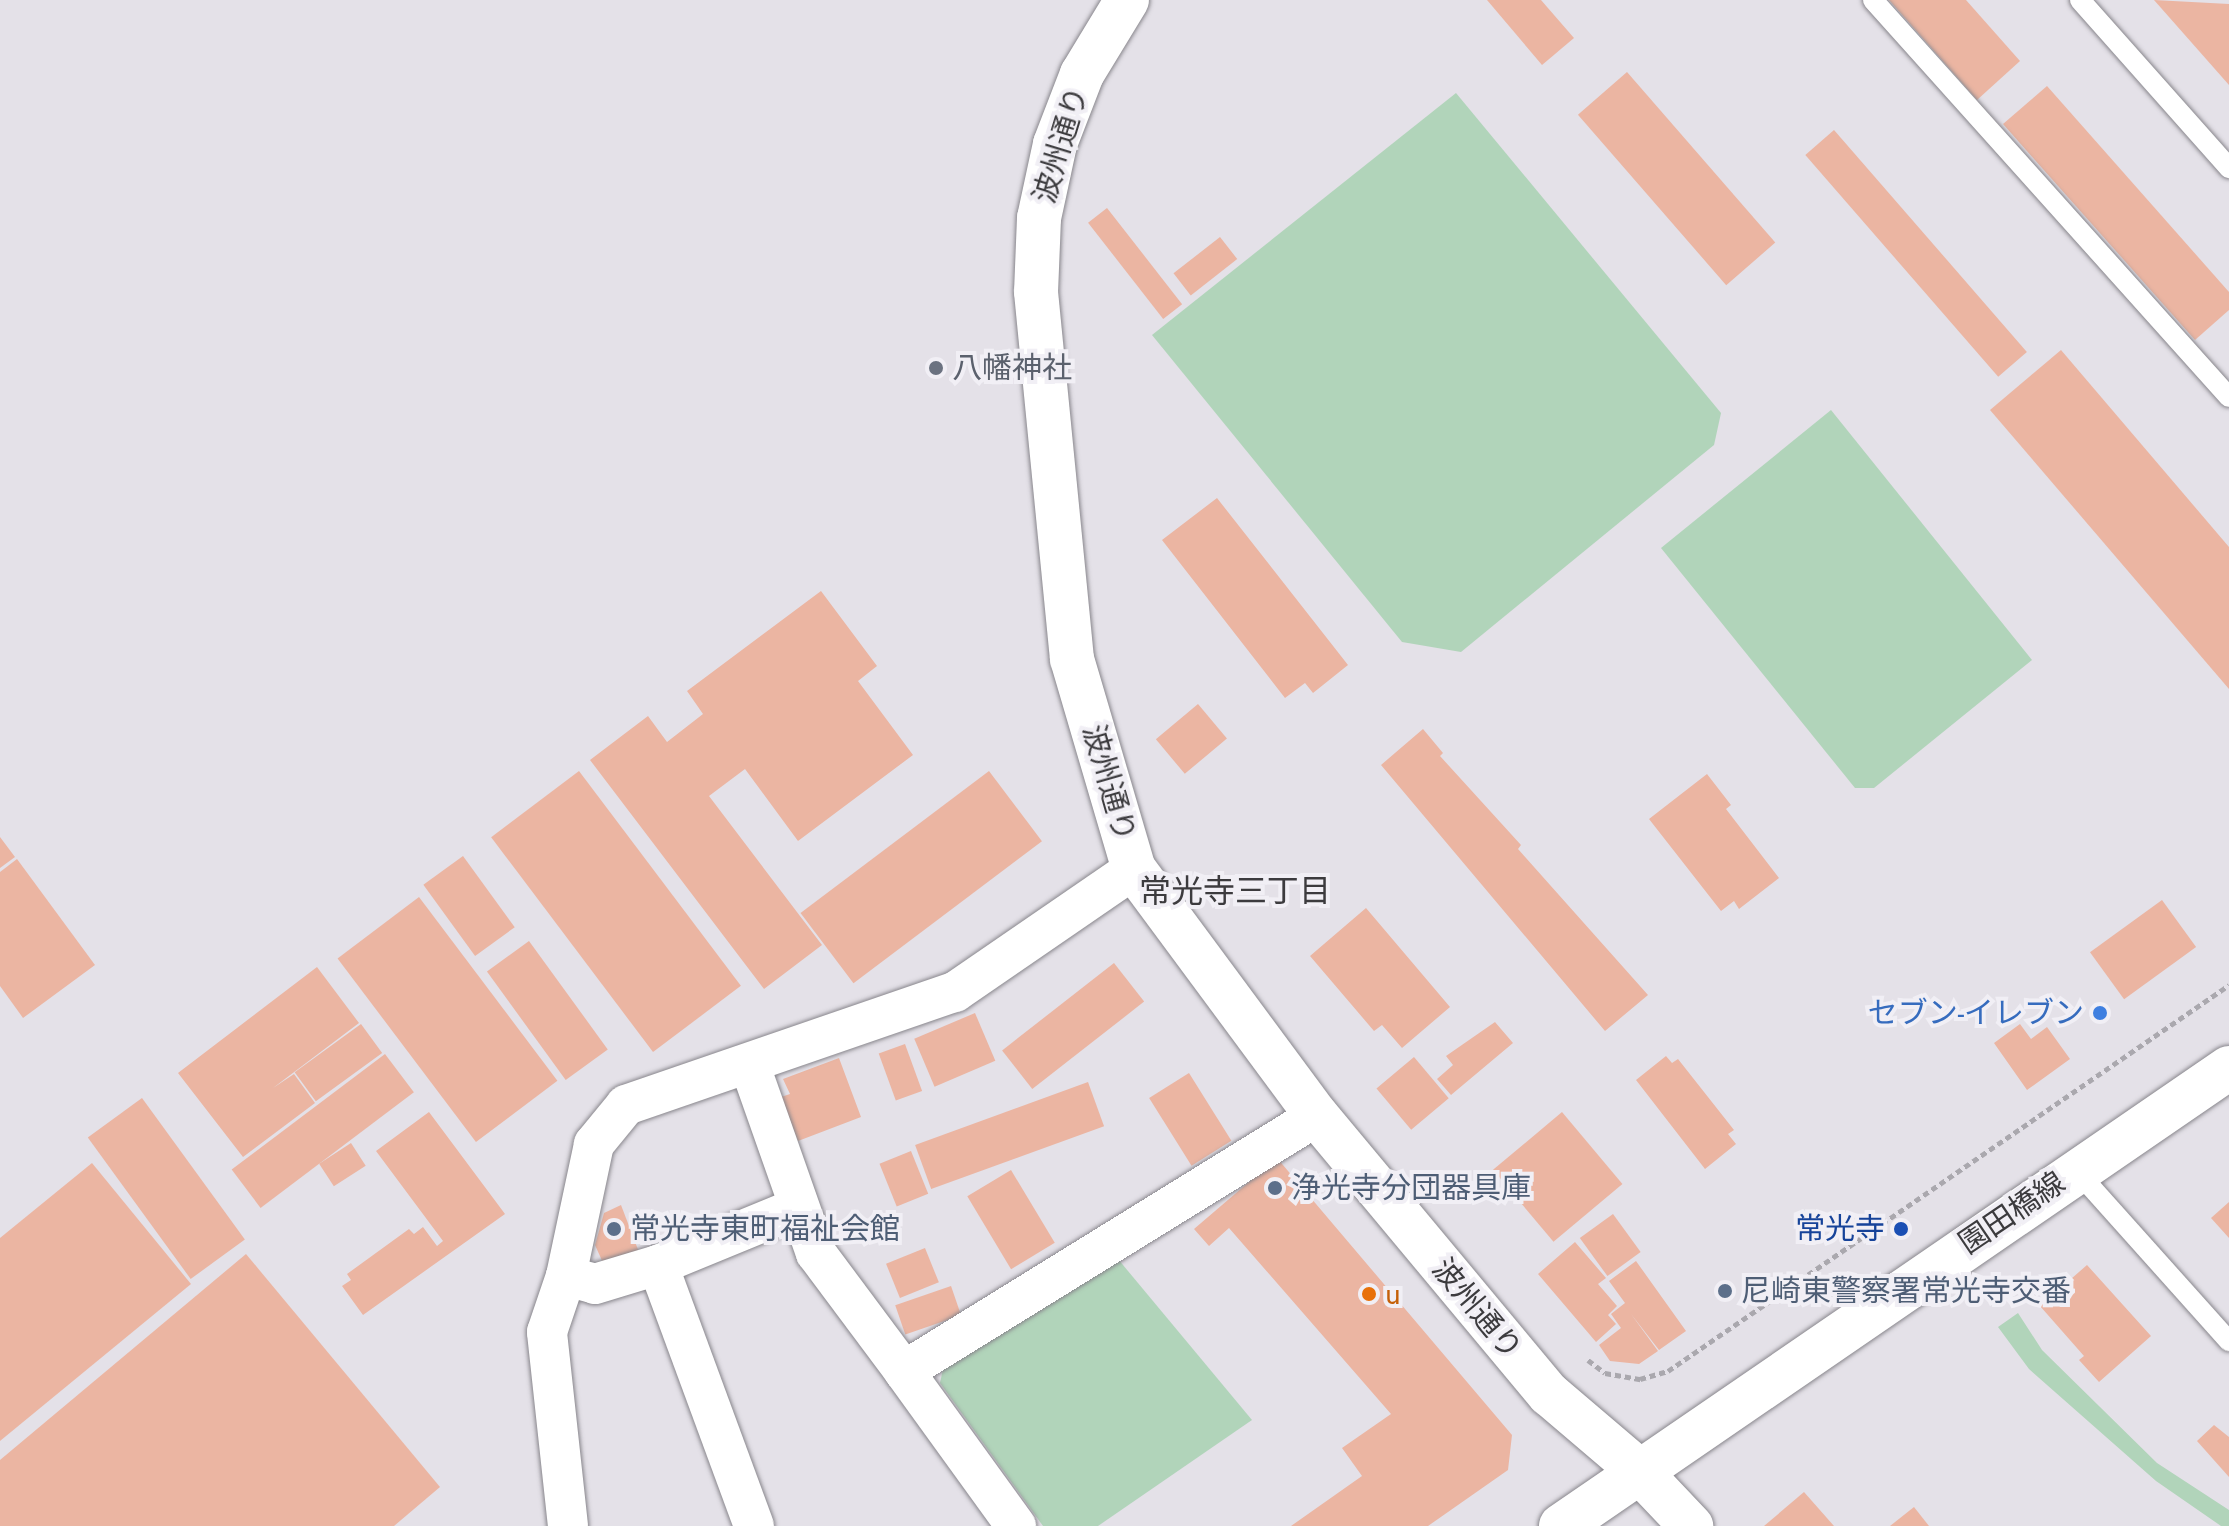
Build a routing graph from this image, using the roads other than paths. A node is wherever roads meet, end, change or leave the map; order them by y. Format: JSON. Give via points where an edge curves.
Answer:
{"nodes":[{"id":1,"x":1127,"y":0,"type":"edge"},
{"id":2,"x":1873,"y":0,"type":"edge"},
{"id":3,"x":2080,"y":0,"type":"edge"},
{"id":4,"x":2229,"y":168,"type":"edge"},
{"id":5,"x":2229,"y":397,"type":"edge"},
{"id":6,"x":1134,"y":869,"type":"junction"},
{"id":7,"x":750,"y":1066,"type":"junction"},
{"id":8,"x":2229,"y":1068,"type":"edge"},
{"id":9,"x":1317,"y":1116,"type":"junction"},
{"id":10,"x":2075,"y":1169,"type":"junction"},
{"id":11,"x":797,"y":1208,"type":"junction"},
{"id":12,"x":658,"y":1265,"type":"junction"},
{"id":13,"x":566,"y":1276,"type":"junction"},
{"id":14,"x":2229,"y":1341,"type":"edge"},
{"id":15,"x":904,"y":1371,"type":"junction"},
{"id":16,"x":1637,"y":1469,"type":"junction"},
{"id":17,"x":568,"y":1526,"type":"edge"},
{"id":18,"x":754,"y":1526,"type":"edge"},
{"id":19,"x":1016,"y":1526,"type":"edge"},
{"id":20,"x":1561,"y":1526,"type":"edge"},
{"id":21,"x":1691,"y":1526,"type":"edge"}],
"edges":[{"from":1,"to":6,"type":"street","name":"波州通り","via":[[1082,74],[1055,144],[1039,218],[1036,292],[1072,659]]},
{"from":2,"to":5,"type":"lane"},
{"from":3,"to":4,"type":"lane"},
{"from":6,"to":7,"type":"street","via":[[955,992]]},
{"from":6,"to":9,"type":"street","name":"波州通り"},
{"from":7,"to":11,"type":"street","via":[[795,1185]]},
{"from":7,"to":13,"type":"street","via":[[626,1105],[594,1144]]},
{"from":8,"to":10,"type":"street","name":"園田橋線"},
{"from":9,"to":15,"type":"street"},
{"from":9,"to":16,"type":"street","name":"波州通り","via":[[1549,1394]]},
{"from":10,"to":14,"type":"lane"},
{"from":10,"to":16,"type":"street","name":"園田橋線"},
{"from":11,"to":12,"type":"street"},
{"from":11,"to":15,"type":"street","via":[[816,1253]]},
{"from":12,"to":13,"type":"street","via":[[595,1284]]},
{"from":12,"to":18,"type":"street"},
{"from":13,"to":17,"type":"street","via":[[547,1332]]},
{"from":15,"to":19,"type":"street"},
{"from":16,"to":20,"type":"street","name":"園田橋線"},
{"from":16,"to":21,"type":"street","name":"波州通り"}]}
